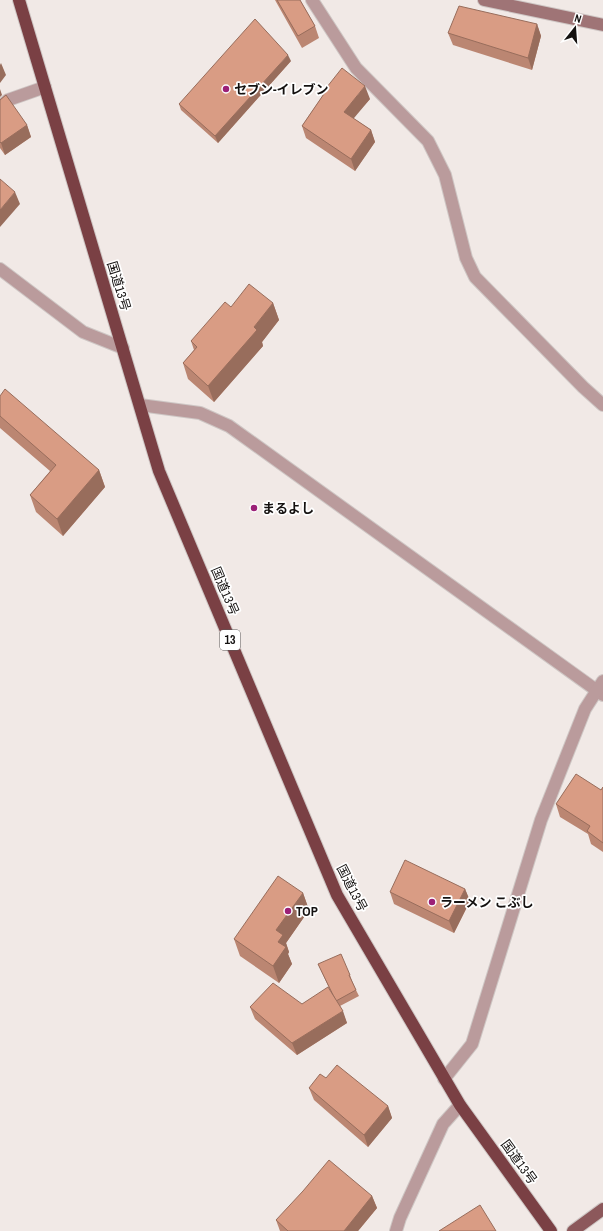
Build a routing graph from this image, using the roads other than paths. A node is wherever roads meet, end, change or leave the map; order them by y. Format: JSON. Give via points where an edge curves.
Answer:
{"nodes":[{"id":1,"x":19,"y":0,"type":"edge"},
{"id":2,"x":312,"y":0,"type":"edge"},
{"id":3,"x":484,"y":0,"type":"edge"},
{"id":4,"x":603,"y":25,"type":"edge"},
{"id":5,"x":45,"y":87,"type":"junction"},
{"id":6,"x":0,"y":107,"type":"edge"},
{"id":7,"x":0,"y":269,"type":"edge"},
{"id":8,"x":123,"y":348,"type":"junction"},
{"id":9,"x":140,"y":404,"type":"junction"},
{"id":10,"x":603,"y":405,"type":"edge"},
{"id":11,"x":601,"y":689,"type":"edge"},
{"id":12,"x":444,"y":1079,"type":"junction"},
{"id":13,"x":460,"y":1105,"type":"junction"},
{"id":14,"x":603,"y":1209,"type":"edge"},
{"id":15,"x":396,"y":1231,"type":"edge"},
{"id":16,"x":551,"y":1231,"type":"edge"},
{"id":17,"x":573,"y":1231,"type":"edge"}],
"edges":[{"from":1,"to":5,"type":"highway","name":"国道13号","number":"13"},
{"from":2,"to":10,"type":"street","via":[[356,68],[428,141],[445,175],[466,258],[475,277]]},
{"from":3,"to":4,"type":"street"},
{"from":5,"to":6,"type":"street","via":[[8,100]]},
{"from":5,"to":8,"type":"highway","name":"国道13号","number":"13"},
{"from":7,"to":8,"type":"street","via":[[83,332]]},
{"from":8,"to":9,"type":"highway","name":"国道13号","number":"13"},
{"from":9,"to":11,"type":"street","via":[[200,413],[229,426]]},
{"from":9,"to":12,"type":"highway","name":"国道13号","number":"13","via":[[159,471],[337,895]]},
{"from":11,"to":12,"type":"street","via":[[585,709],[541,820],[472,1044]]},
{"from":12,"to":13,"type":"highway","name":"国道13号","number":"13"},
{"from":13,"to":15,"type":"street","via":[[443,1124]]},
{"from":13,"to":16,"type":"highway","name":"国道13号","number":"13"},
{"from":14,"to":17,"type":"main road"}]}
